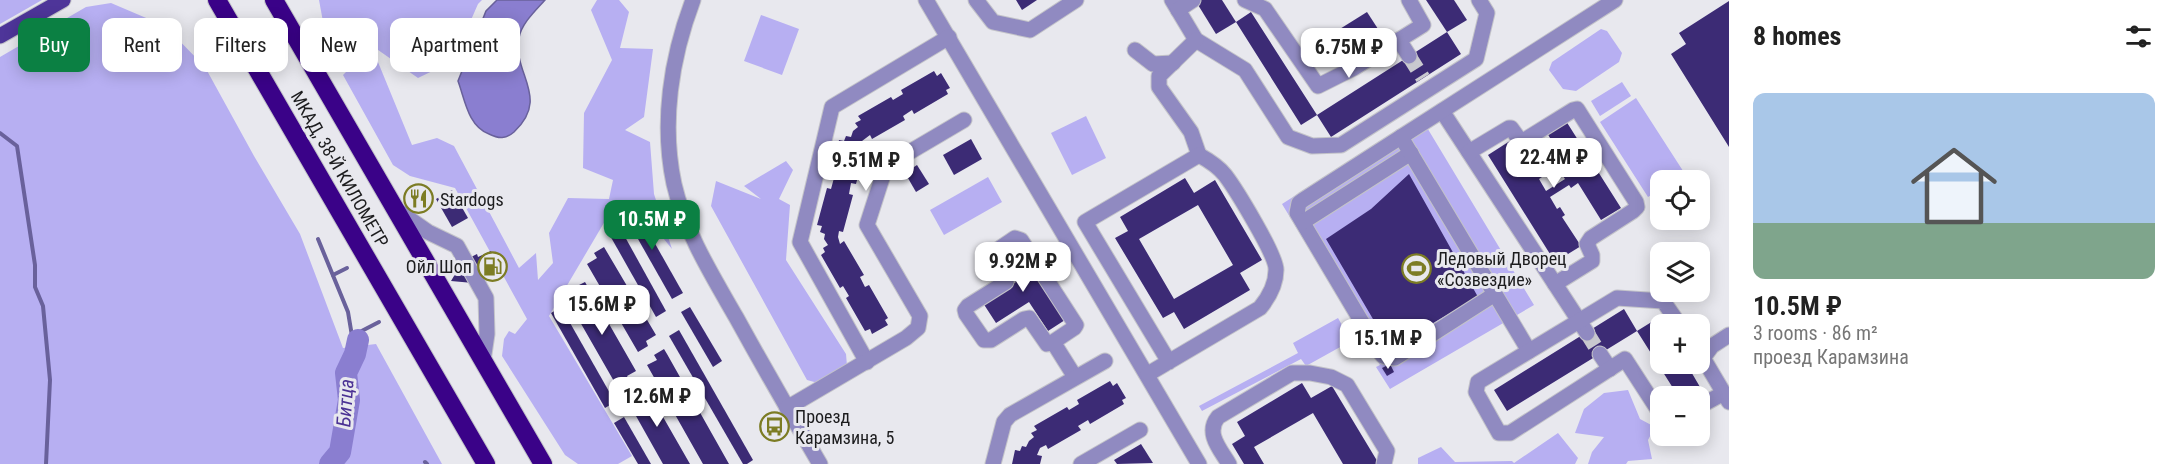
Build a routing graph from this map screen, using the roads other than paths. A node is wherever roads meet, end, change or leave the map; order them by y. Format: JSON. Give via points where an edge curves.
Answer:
{"nodes":[{"id":1,"x":63,"y":0,"type":"edge"},
{"id":2,"x":212,"y":0,"type":"edge"},
{"id":3,"x":217,"y":0,"type":"edge"},
{"id":4,"x":274,"y":0,"type":"edge"},
{"id":5,"x":693,"y":0,"type":"edge"},
{"id":6,"x":926,"y":0,"type":"edge"},
{"id":7,"x":976,"y":0,"type":"edge"},
{"id":8,"x":1076,"y":0,"type":"edge"},
{"id":9,"x":1193,"y":0,"type":"edge"},
{"id":10,"x":1245,"y":0,"type":"edge"},
{"id":11,"x":1409,"y":0,"type":"edge"},
{"id":12,"x":1479,"y":0,"type":"edge"},
{"id":13,"x":1615,"y":0,"type":"edge"},
{"id":14,"x":1175,"y":5,"type":"edge"},
{"id":15,"x":227,"y":18,"type":"edge"},
{"id":16,"x":228,"y":18,"type":"edge"},
{"id":17,"x":0,"y":36,"type":"edge"},
{"id":18,"x":949,"y":37,"type":"junction"},
{"id":19,"x":1196,"y":40,"type":"junction"},
{"id":20,"x":1399,"y":40,"type":"junction"},
{"id":21,"x":1135,"y":50,"type":"dead end"},
{"id":22,"x":1410,"y":56,"type":"tunnel mouth"},
{"id":23,"x":1173,"y":63,"type":"junction"},
{"id":24,"x":259,"y":72,"type":"edge"},
{"id":25,"x":1442,"y":111,"type":"junction"},
{"id":26,"x":964,"y":120,"type":"dead end"},
{"id":27,"x":1401,"y":137,"type":"junction"},
{"id":28,"x":1469,"y":152,"type":"junction"},
{"id":29,"x":1411,"y":153,"type":"junction"},
{"id":30,"x":1198,"y":155,"type":"junction"},
{"id":31,"x":396,"y":210,"type":"junction"},
{"id":32,"x":1303,"y":222,"type":"junction"},
{"id":33,"x":1555,"y":284,"type":"junction"},
{"id":34,"x":1495,"y":294,"type":"junction"},
{"id":35,"x":1672,"y":314,"type":"edge"},
{"id":36,"x":1583,"y":327,"type":"junction"},
{"id":37,"x":1729,"y":334,"type":"edge"},
{"id":38,"x":1053,"y":342,"type":"junction"},
{"id":39,"x":1710,"y":348,"type":"edge"},
{"id":40,"x":1528,"y":351,"type":"junction"},
{"id":41,"x":1600,"y":354,"type":"tunnel mouth"},
{"id":42,"x":483,"y":361,"type":"junction"},
{"id":43,"x":1105,"y":361,"type":"dead end"},
{"id":44,"x":867,"y":362,"type":"junction"},
{"id":45,"x":1169,"y":362,"type":"junction"},
{"id":46,"x":1610,"y":369,"type":"junction"},
{"id":47,"x":1710,"y":371,"type":"edge"},
{"id":48,"x":1148,"y":374,"type":"junction"},
{"id":49,"x":1075,"y":377,"type":"junction"},
{"id":50,"x":1726,"y":397,"type":"edge"},
{"id":51,"x":1650,"y":398,"type":"edge"},
{"id":52,"x":1710,"y":403,"type":"edge"},
{"id":53,"x":787,"y":408,"type":"junction"},
{"id":54,"x":1140,"y":430,"type":"dead end"},
{"id":55,"x":486,"y":464,"type":"edge"},
{"id":56,"x":543,"y":464,"type":"edge"},
{"id":57,"x":819,"y":464,"type":"edge"},
{"id":58,"x":993,"y":464,"type":"edge"},
{"id":59,"x":1081,"y":464,"type":"edge"},
{"id":60,"x":1199,"y":464,"type":"edge"},
{"id":61,"x":1229,"y":464,"type":"edge"},
{"id":62,"x":1384,"y":464,"type":"edge"}],
"edges":[{"from":1,"to":17,"type":"main road"},
{"from":2,"to":15,"type":"main road"},
{"from":3,"to":16,"type":"highway","name":"МКАД, 38-Й КИЛОМЕТР"},
{"from":4,"to":31,"type":"highway","name":"МКАД, 38-Й КИЛОМЕТР"},
{"from":5,"to":53,"type":"street","via":[[682,29],[668,109],[674,185],[702,258]]},
{"from":6,"to":18,"type":"street"},
{"from":7,"to":8,"type":"street","via":[[993,22],[1030,30]]},
{"from":9,"to":14,"type":"street"},
{"from":10,"to":20,"type":"street","via":[[1265,9],[1318,86]]},
{"from":11,"to":20,"type":"street","via":[[1423,25]]},
{"from":12,"to":19,"type":"street","via":[[1487,14],[1476,59],[1426,83],[1341,145],[1312,146],[1288,137],[1245,70]]},
{"from":13,"to":25,"type":"street"},
{"from":14,"to":19,"type":"street"},
{"from":18,"to":44,"type":"street","via":[[832,107],[800,242]]},
{"from":18,"to":48,"type":"street"},
{"from":19,"to":23,"type":"street"},
{"from":20,"to":22,"type":"street"},
{"from":21,"to":23,"type":"street","via":[[1153,64]]},
{"from":23,"to":30,"type":"street","via":[[1159,76],[1159,87],[1191,132]]},
{"from":24,"to":55,"type":"highway","name":"МКАД, 38-Й КИЛОМЕТР"},
{"from":25,"to":27,"type":"street"},
{"from":25,"to":28,"type":"street"},
{"from":26,"to":44,"type":"street","via":[[886,166],[867,225],[920,316],[920,323],[913,334]]},
{"from":27,"to":29,"type":"street"},
{"from":27,"to":32,"type":"street","via":[[1299,203],[1297,213]]},
{"from":28,"to":33,"type":"street"},
{"from":28,"to":33,"type":"street","via":[[1509,128],[1523,141],[1573,110],[1579,112],[1637,207],[1591,238],[1587,244],[1592,261]]},
{"from":29,"to":32,"type":"street"},
{"from":29,"to":34,"type":"street"},
{"from":30,"to":45,"type":"street","via":[[1224,175],[1275,261],[1276,275],[1260,308]]},
{"from":30,"to":45,"type":"street","via":[[1085,222]]},
{"from":31,"to":42,"type":"highway","name":"МКАД, 38-Й КИЛОМЕТР"},
{"from":31,"to":42,"type":"street","via":[[457,246],[486,298]]},
{"from":32,"to":34,"type":"street","via":[[1379,351],[1389,358],[1395,358]]},
{"from":33,"to":36,"type":"street"},
{"from":34,"to":40,"type":"street"},
{"from":35,"to":36,"type":"street","via":[[1663,301],[1617,298]]},
{"from":36,"to":40,"type":"street"},
{"from":37,"to":39,"type":"street"},
{"from":38,"to":38,"type":"street","via":[[1076,325],[1021,240],[1015,238],[990,255],[1006,282],[968,306],[966,314],[984,340],[992,340],[1029,318],[1047,344]]},
{"from":38,"to":49,"type":"street"},
{"from":40,"to":46,"type":"street","via":[[1478,382],[1476,392],[1499,433],[1510,434]]},
{"from":41,"to":46,"type":"street"},
{"from":42,"to":56,"type":"highway","name":"МКАД, 38-Й КИЛОМЕТР"},
{"from":43,"to":49,"type":"street"},
{"from":44,"to":53,"type":"street"},
{"from":45,"to":48,"type":"street"},
{"from":46,"to":51,"type":"street","via":[[1625,359]]},
{"from":47,"to":50,"type":"street"},
{"from":48,"to":60,"type":"street"},
{"from":49,"to":58,"type":"street","via":[[1010,415],[1004,422]]},
{"from":50,"to":52,"type":"street"},
{"from":53,"to":57,"type":"street"},
{"from":54,"to":59,"type":"street"},
{"from":61,"to":62,"type":"street","via":[[1213,437],[1213,423],[1292,373],[1331,377],[1347,385],[1387,451]]}]}
